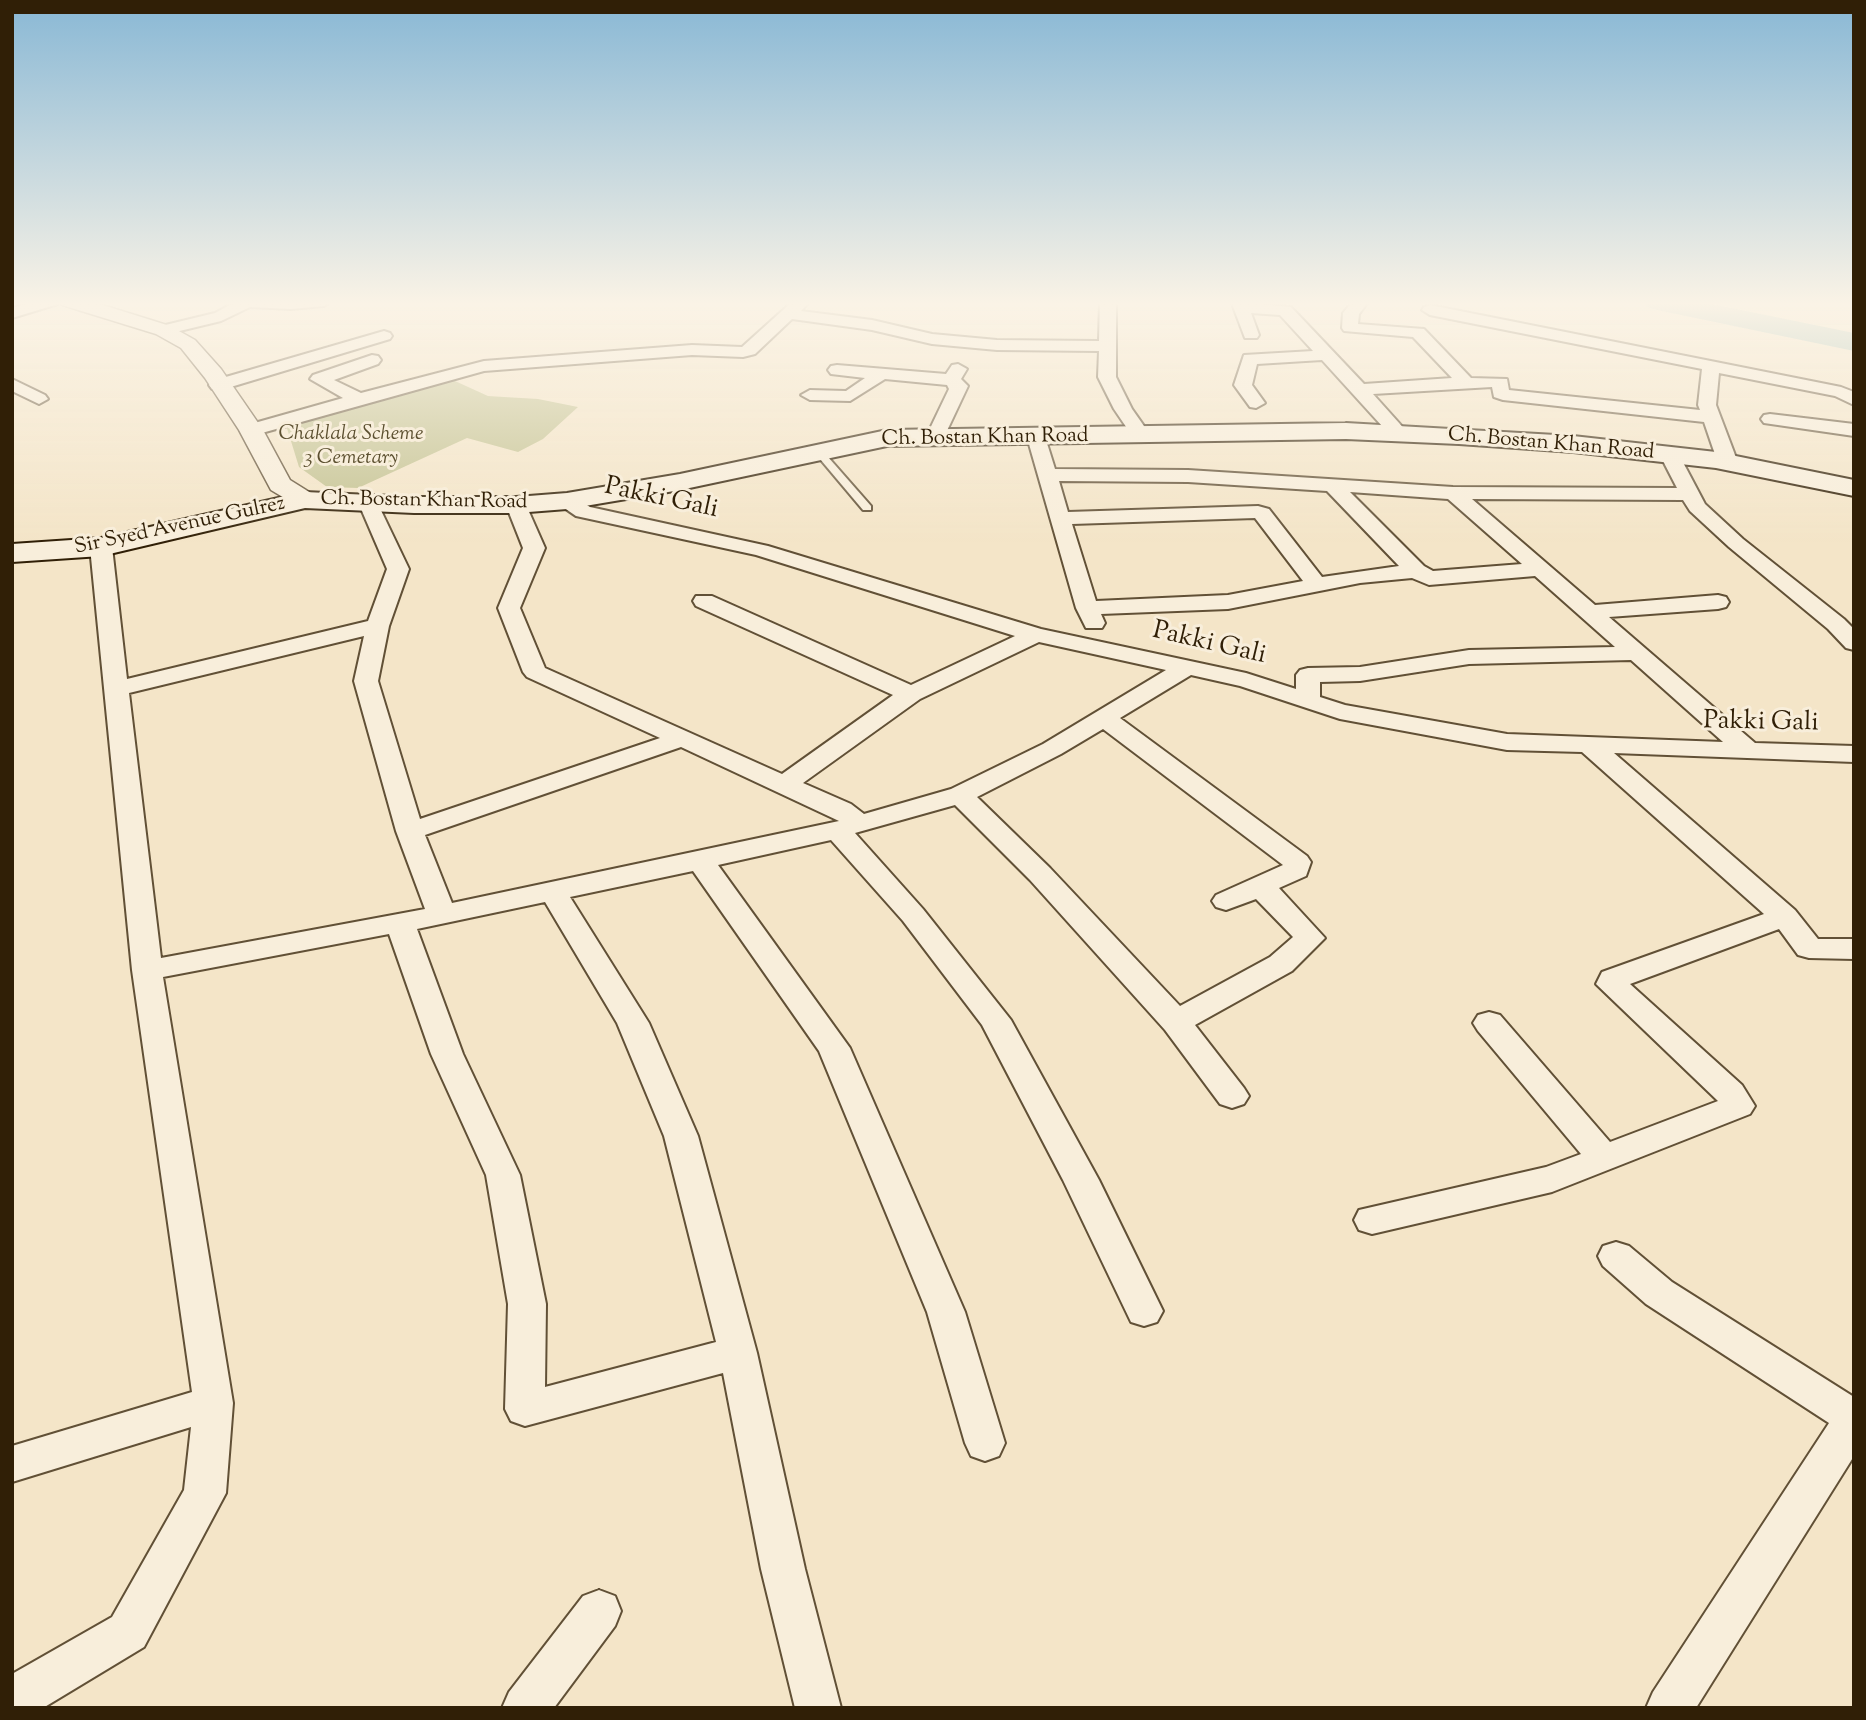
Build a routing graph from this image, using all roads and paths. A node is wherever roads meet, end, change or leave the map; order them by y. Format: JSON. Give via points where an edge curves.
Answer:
{"nodes":[{"id":1,"x":216,"y":381,"type":"edge"},
{"id":2,"x":231,"y":381,"type":"edge"},
{"id":3,"x":324,"y":381,"type":"edge"},
{"id":4,"x":422,"y":381,"type":"edge"},
{"id":5,"x":871,"y":381,"type":"edge"},
{"id":6,"x":953,"y":381,"type":"edge"},
{"id":7,"x":1109,"y":381,"type":"edge"},
{"id":8,"x":1244,"y":381,"type":"edge"},
{"id":9,"x":1352,"y":381,"type":"edge"},
{"id":10,"x":1710,"y":381,"type":"edge"},
{"id":11,"x":1783,"y":381,"type":"edge"},
{"id":12,"x":1466,"y":383,"type":"joint"},
{"id":13,"x":12,"y":384,"type":"edge"},
{"id":14,"x":218,"y":385,"type":"junction"},
{"id":15,"x":1360,"y":390,"type":"junction"},
{"id":16,"x":810,"y":395,"type":"dead end"},
{"id":17,"x":39,"y":399,"type":"dead end"},
{"id":18,"x":360,"y":399,"type":"junction"},
{"id":19,"x":1854,"y":400,"type":"edge"},
{"id":20,"x":1256,"y":403,"type":"dead end"},
{"id":21,"x":1710,"y":417,"type":"junction"},
{"id":22,"x":1770,"y":419,"type":"dead end"},
{"id":23,"x":251,"y":430,"type":"junction"},
{"id":24,"x":1854,"y":430,"type":"edge"},
{"id":25,"x":1399,"y":433,"type":"junction"},
{"id":26,"x":935,"y":436,"type":"junction"},
{"id":27,"x":1142,"y":436,"type":"junction"},
{"id":28,"x":1036,"y":437,"type":"junction"},
{"id":29,"x":818,"y":451,"type":"junction"},
{"id":30,"x":1670,"y":455,"type":"junction"},
{"id":31,"x":1728,"y":463,"type":"junction"},
{"id":32,"x":1048,"y":475,"type":"junction"},
{"id":33,"x":1332,"y":485,"type":"junction"},
{"id":34,"x":1854,"y":488,"type":"edge"},
{"id":35,"x":1453,"y":493,"type":"junction"},
{"id":36,"x":1690,"y":494,"type":"junction"},
{"id":37,"x":305,"y":500,"type":"junction"},
{"id":38,"x":567,"y":501,"type":"junction"},
{"id":39,"x":369,"y":504,"type":"junction"},
{"id":40,"x":516,"y":505,"type":"junction"},
{"id":41,"x":867,"y":508,"type":"dead end"},
{"id":42,"x":1060,"y":517,"type":"junction"},
{"id":43,"x":101,"y":547,"type":"junction"},
{"id":44,"x":12,"y":553,"type":"edge"},
{"id":45,"x":1541,"y":569,"type":"junction"},
{"id":46,"x":1416,"y":571,"type":"junction"},
{"id":47,"x":1317,"y":584,"type":"junction"},
{"id":48,"x":704,"y":601,"type":"dead end"},
{"id":49,"x":1718,"y":602,"type":"dead end"},
{"id":50,"x":1087,"y":608,"type":"junction"},
{"id":51,"x":1591,"y":612,"type":"junction"},
{"id":52,"x":378,"y":626,"type":"junction"},
{"id":53,"x":1036,"y":635,"type":"junction"},
{"id":54,"x":1854,"y":643,"type":"edge"},
{"id":55,"x":1107,"y":651,"type":"junction"},
{"id":56,"x":1639,"y":653,"type":"junction"},
{"id":57,"x":1188,"y":667,"type":"junction"},
{"id":58,"x":116,"y":688,"type":"junction"},
{"id":59,"x":911,"y":694,"type":"junction"},
{"id":60,"x":1308,"y":701,"type":"junction"},
{"id":61,"x":1104,"y":718,"type":"junction"},
{"id":62,"x":681,"y":738,"type":"junction"},
{"id":63,"x":1590,"y":746,"type":"junction"},
{"id":64,"x":1750,"y":752,"type":"junction"},
{"id":65,"x":1854,"y":754,"type":"edge"},
{"id":66,"x":784,"y":785,"type":"junction"},
{"id":67,"x":960,"y":795,"type":"junction"},
{"id":68,"x":848,"y":826,"type":"junction"},
{"id":69,"x":410,"y":831,"type":"junction"},
{"id":70,"x":700,"y":861,"type":"junction"},
{"id":71,"x":1261,"y":887,"type":"junction"},
{"id":72,"x":552,"y":890,"type":"junction"},
{"id":73,"x":1226,"y":901,"type":"dead end"},
{"id":74,"x":442,"y":914,"type":"junction"},
{"id":75,"x":1785,"y":917,"type":"junction"},
{"id":76,"x":400,"y":923,"type":"junction"},
{"id":77,"x":1854,"y":949,"type":"edge"},
{"id":78,"x":147,"y":970,"type":"junction"},
{"id":79,"x":1176,"y":1022,"type":"junction"},
{"id":80,"x":1489,"y":1023,"type":"dead end"},
{"id":81,"x":1232,"y":1096,"type":"dead end"},
{"id":82,"x":1604,"y":1158,"type":"junction"},
{"id":83,"x":1372,"y":1220,"type":"dead end"},
{"id":84,"x":1616,"y":1256,"type":"dead end"},
{"id":85,"x":1144,"y":1311,"type":"dead end"},
{"id":86,"x":738,"y":1353,"type":"junction"},
{"id":87,"x":213,"y":1403,"type":"junction"},
{"id":88,"x":1854,"y":1419,"type":"edge"},
{"id":89,"x":985,"y":1443,"type":"dead end"},
{"id":90,"x":12,"y":1464,"type":"edge"},
{"id":91,"x":599,"y":1611,"type":"dead end"},
{"id":92,"x":12,"y":1700,"type":"edge"},
{"id":93,"x":525,"y":1708,"type":"edge"},
{"id":94,"x":818,"y":1708,"type":"edge"},
{"id":95,"x":1669,"y":1708,"type":"edge"}],
"edges":[{"from":1,"to":14,"type":"street"},
{"from":2,"to":14,"type":"street"},
{"from":3,"to":18,"type":"street"},
{"from":4,"to":18,"type":"street"},
{"from":5,"to":16,"type":"street","via":[[850,396]]},
{"from":6,"to":26,"type":"street","via":[[958,389]]},
{"from":7,"to":27,"type":"street"},
{"from":8,"to":20,"type":"street"},
{"from":9,"to":15,"type":"street"},
{"from":10,"to":21,"type":"street"},
{"from":11,"to":19,"type":"street","via":[[1841,392]]},
{"from":12,"to":15,"type":"street"},
{"from":12,"to":21,"type":"street","via":[[1501,383],[1503,395]]},
{"from":13,"to":17,"type":"street"},
{"from":14,"to":23,"type":"street"},
{"from":15,"to":25,"type":"street"},
{"from":18,"to":23,"type":"street"},
{"from":21,"to":31,"type":"street"},
{"from":22,"to":24,"type":"street"},
{"from":23,"to":37,"type":"street","via":[[280,485]]},
{"from":25,"to":27,"type":"main road","name":"Ch. Bostan Khan Road"},
{"from":25,"to":30,"type":"main road","name":"Ch. Bostan Khan Road"},
{"from":26,"to":28,"type":"main road","name":"Ch. Bostan Khan Road"},
{"from":26,"to":29,"type":"main road","name":"Ch. Bostan Khan Road","via":[[887,438]]},
{"from":27,"to":28,"type":"main road","name":"Ch. Bostan Khan Road"},
{"from":28,"to":32,"type":"street"},
{"from":29,"to":38,"type":"main road","name":"Ch. Bostan Khan Road"},
{"from":29,"to":41,"type":"lane"},
{"from":30,"to":31,"type":"main road","name":"Ch. Bostan Khan Road"},
{"from":30,"to":36,"type":"street","name":"Ch. Bostan Khan Road"},
{"from":31,"to":34,"type":"main road","name":"Ch. Bostan Khan Road"},
{"from":32,"to":33,"type":"street","via":[[1188,476]]},
{"from":32,"to":42,"type":"street"},
{"from":33,"to":35,"type":"street"},
{"from":33,"to":46,"type":"street"},
{"from":35,"to":36,"type":"street"},
{"from":35,"to":45,"type":"street"},
{"from":36,"to":54,"type":"street","name":"Ch. Bostan Khan Road","via":[[1697,507]]},
{"from":37,"to":39,"type":"main road","name":"Ch. Bostan Khan Road"},
{"from":37,"to":43,"type":"main road","name":"Sir Syed Avenue Gulrez"},
{"from":38,"to":40,"type":"main road","name":"Ch. Bostan Khan Road"},
{"from":38,"to":53,"type":"street","name":"Pakki Gali","via":[[583,512],[761,550]]},
{"from":39,"to":40,"type":"main road","name":"Ch. Bostan Khan Road"},
{"from":39,"to":52,"type":"street","via":[[398,569]]},
{"from":40,"to":62,"type":"street","via":[[534,548],[509,608],[535,672]]},
{"from":42,"to":47,"type":"street","via":[[1262,513]]},
{"from":42,"to":50,"type":"street"},
{"from":43,"to":44,"type":"main road","name":"Sir Syed Avenue Gulrez"},
{"from":43,"to":58,"type":"street"},
{"from":45,"to":46,"type":"street","via":[[1429,578]]},
{"from":45,"to":51,"type":"street"},
{"from":46,"to":47,"type":"street"},
{"from":47,"to":50,"type":"street","via":[[1228,602]]},
{"from":48,"to":59,"type":"street"},
{"from":49,"to":51,"type":"street"},
{"from":50,"to":55,"type":"street"},
{"from":51,"to":56,"type":"street"},
{"from":52,"to":58,"type":"street"},
{"from":52,"to":69,"type":"street","via":[[366,681]]},
{"from":53,"to":55,"type":"street","name":"Pakki Gali"},
{"from":53,"to":59,"type":"street"},
{"from":55,"to":57,"type":"street","name":"Pakki Gali"},
{"from":56,"to":60,"type":"street","via":[[1469,657],[1360,674],[1307,676]]},
{"from":56,"to":64,"type":"street"},
{"from":57,"to":60,"type":"street","name":"Pakki Gali"},
{"from":57,"to":61,"type":"street"},
{"from":58,"to":78,"type":"street"},
{"from":59,"to":66,"type":"street"},
{"from":60,"to":63,"type":"street","name":"Pakki Gali","via":[[1340,712],[1507,742]]},
{"from":61,"to":67,"type":"street"},
{"from":61,"to":71,"type":"street","via":[[1297,862],[1296,870]]},
{"from":62,"to":66,"type":"street"},
{"from":62,"to":69,"type":"street"},
{"from":63,"to":64,"type":"street","name":"Pakki Gali"},
{"from":63,"to":75,"type":"street"},
{"from":64,"to":65,"type":"street","name":"Pakki Gali"},
{"from":66,"to":68,"type":"street","via":[[841,810]]},
{"from":67,"to":68,"type":"street"},
{"from":67,"to":79,"type":"street"},
{"from":68,"to":70,"type":"street"},
{"from":68,"to":85,"type":"street","via":[[995,1020],[1081,1180]]},
{"from":69,"to":74,"type":"street"},
{"from":70,"to":72,"type":"street"},
{"from":70,"to":89,"type":"street","via":[[834,1048],[946,1312]]},
{"from":71,"to":73,"type":"street"},
{"from":71,"to":79,"type":"street","via":[[1310,938],[1281,964]]},
{"from":72,"to":74,"type":"street"},
{"from":72,"to":86,"type":"street","via":[[633,1023],[681,1136]]},
{"from":74,"to":76,"type":"street"},
{"from":75,"to":77,"type":"street","via":[[1809,948]]},
{"from":75,"to":82,"type":"street","via":[[1613,979],[1611,984],[1730,1093],[1738,1106]]},
{"from":76,"to":78,"type":"street"},
{"from":76,"to":86,"type":"street","via":[[447,1054],[503,1175],[527,1304],[525,1409]]},
{"from":78,"to":87,"type":"street"},
{"from":79,"to":81,"type":"street"},
{"from":80,"to":82,"type":"street"},
{"from":82,"to":83,"type":"street","via":[[1552,1179]]},
{"from":84,"to":88,"type":"street","via":[[1659,1293]]},
{"from":86,"to":94,"type":"street","via":[[783,1569]]},
{"from":87,"to":90,"type":"street"},
{"from":87,"to":92,"type":"street","via":[[205,1493],[128,1632]]},
{"from":88,"to":95,"type":"street"},
{"from":91,"to":93,"type":"street"}]}
